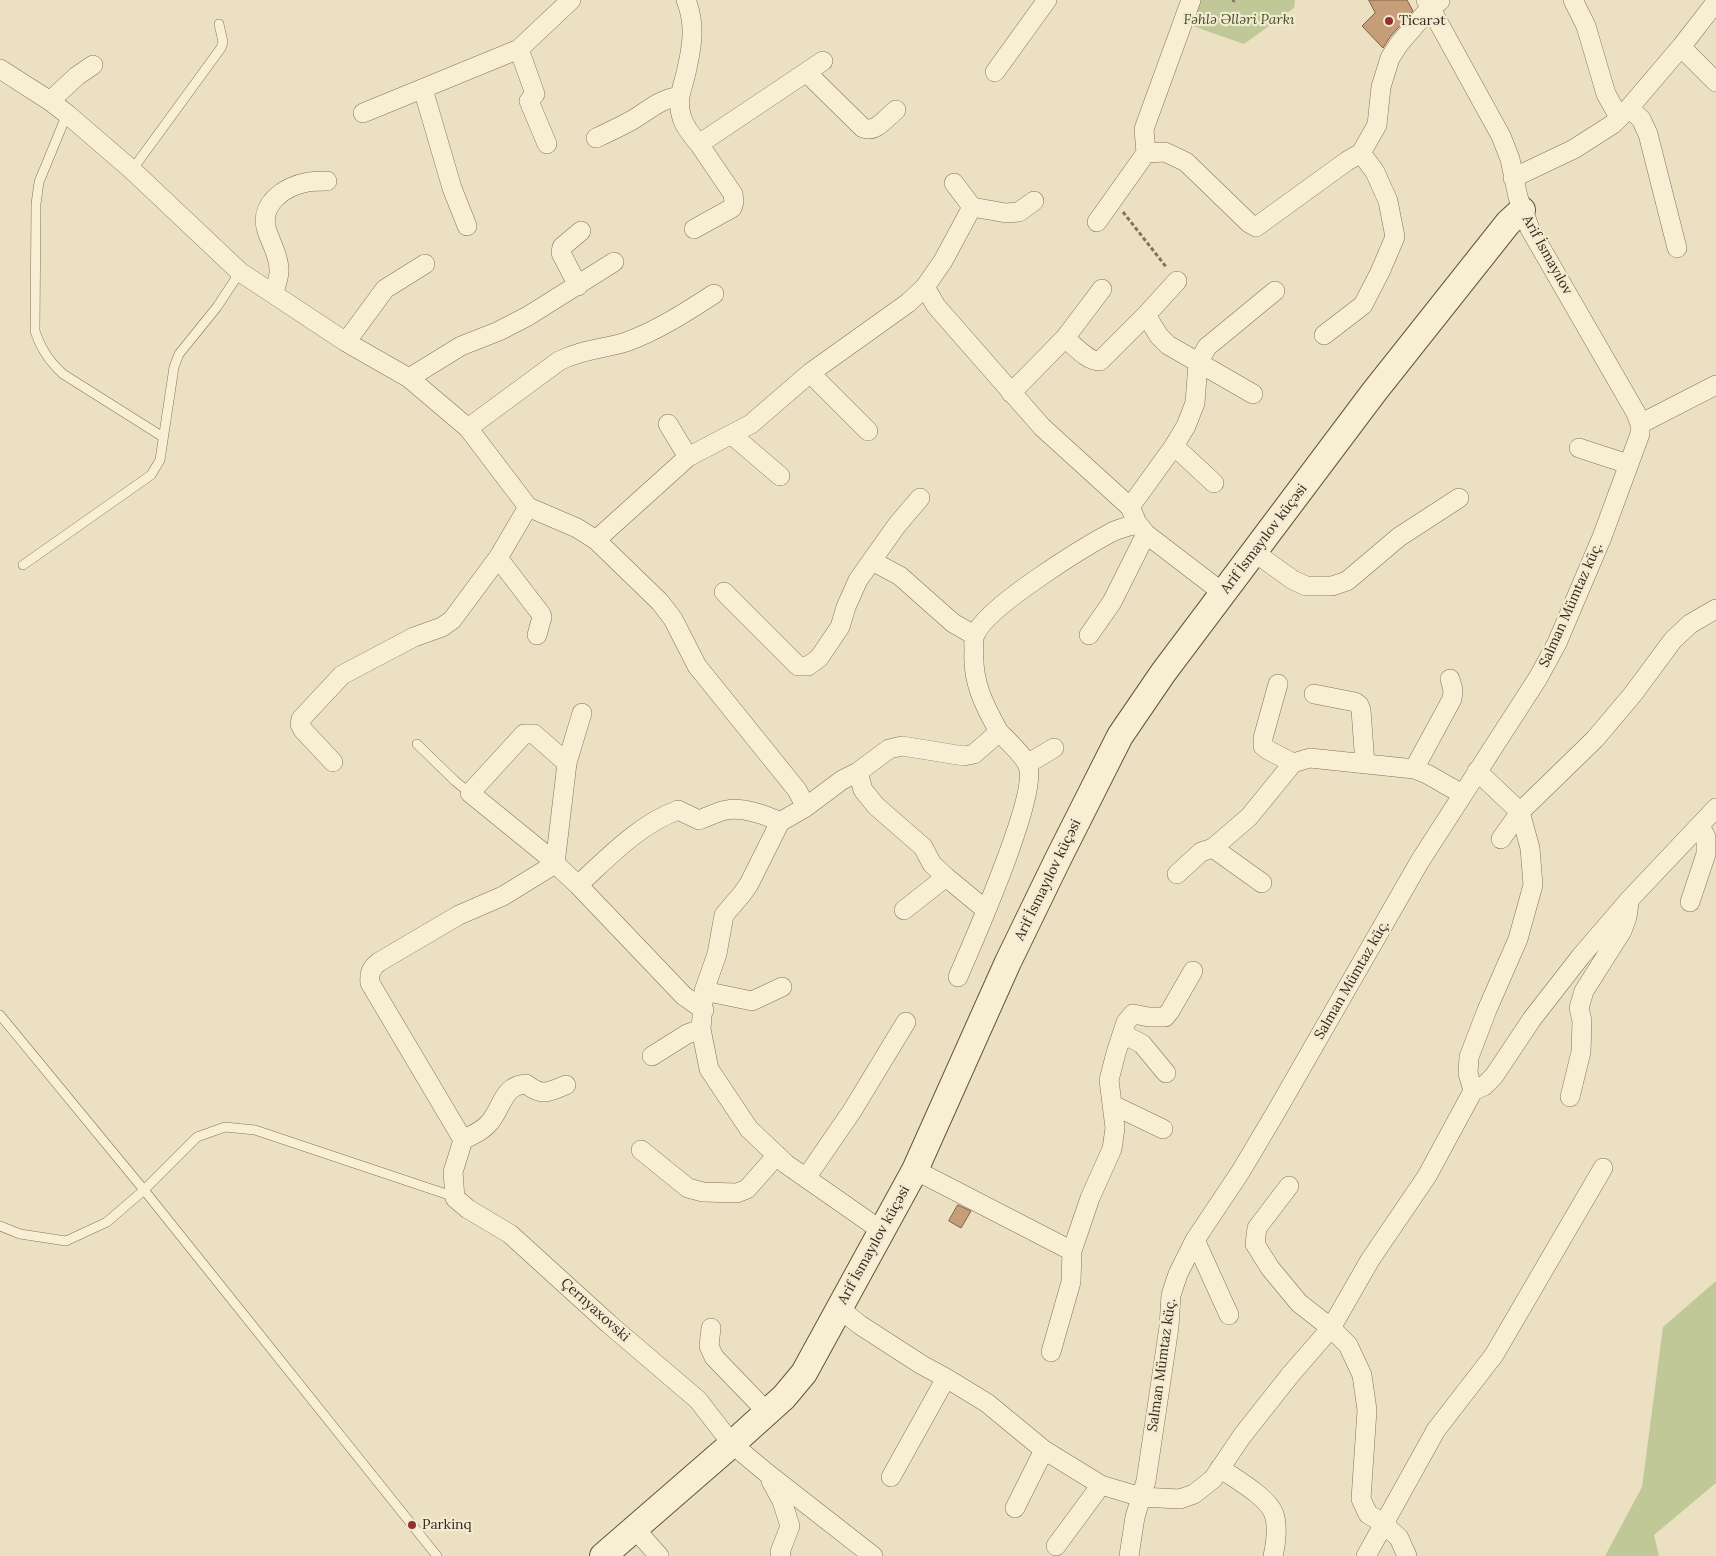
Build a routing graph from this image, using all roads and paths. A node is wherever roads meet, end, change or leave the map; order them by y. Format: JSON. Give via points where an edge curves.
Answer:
{"nodes":[{"id":1,"x":571,"y":0,"type":"edge"},
{"id":2,"x":686,"y":0,"type":"edge"},
{"id":3,"x":1047,"y":0,"type":"edge"},
{"id":4,"x":1191,"y":0,"type":"edge"},
{"id":5,"x":1573,"y":0,"type":"edge"},
{"id":6,"x":1432,"y":3,"type":"edge"},
{"id":7,"x":1709,"y":4,"type":"edge"},
{"id":8,"x":219,"y":24,"type":"dead end"},
{"id":9,"x":1681,"y":47,"type":"junction"},
{"id":10,"x":519,"y":49,"type":"junction"},
{"id":11,"x":823,"y":61,"type":"dead end"},
{"id":12,"x":93,"y":65,"type":"dead end"},
{"id":13,"x":0,"y":69,"type":"edge"},
{"id":14,"x":995,"y":72,"type":"dead end"},
{"id":15,"x":807,"y":73,"type":"junction"},
{"id":16,"x":1713,"y":76,"type":"edge"},
{"id":17,"x":423,"y":89,"type":"junction"},
{"id":18,"x":679,"y":96,"type":"junction"},
{"id":19,"x":50,"y":101,"type":"junction"},
{"id":20,"x":896,"y":110,"type":"dead end"},
{"id":21,"x":1624,"y":112,"type":"junction"},
{"id":22,"x":363,"y":113,"type":"dead end"},
{"id":23,"x":66,"y":114,"type":"junction"},
{"id":24,"x":596,"y":138,"type":"dead end"},
{"id":25,"x":547,"y":144,"type":"dead end"},
{"id":26,"x":699,"y":144,"type":"junction"},
{"id":27,"x":1146,"y":153,"type":"junction"},
{"id":28,"x":1361,"y":154,"type":"junction"},
{"id":29,"x":132,"y":170,"type":"junction"},
{"id":30,"x":1513,"y":178,"type":"junction"},
{"id":31,"x":327,"y":181,"type":"dead end"},
{"id":32,"x":954,"y":183,"type":"dead end"},
{"id":33,"x":1034,"y":200,"type":"dead end"},
{"id":34,"x":1113,"y":200,"type":"junction"},
{"id":35,"x":972,"y":207,"type":"junction"},
{"id":36,"x":1522,"y":210,"type":"junction"},
{"id":37,"x":1097,"y":222,"type":"dead end"},
{"id":38,"x":467,"y":226,"type":"dead end"},
{"id":39,"x":694,"y":229,"type":"dead end"},
{"id":40,"x":580,"y":231,"type":"dead end"},
{"id":41,"x":1677,"y":248,"type":"dead end"},
{"id":42,"x":614,"y":262,"type":"dead end"},
{"id":43,"x":425,"y":264,"type":"dead end"},
{"id":44,"x":240,"y":272,"type":"junction"},
{"id":45,"x":1177,"y":281,"type":"joint"},
{"id":46,"x":578,"y":286,"type":"junction"},
{"id":47,"x":924,"y":287,"type":"junction"},
{"id":48,"x":1102,"y":289,"type":"dead end"},
{"id":49,"x":1275,"y":291,"type":"dead end"},
{"id":50,"x":273,"y":294,"type":"junction"},
{"id":51,"x":714,"y":294,"type":"dead end"},
{"id":52,"x":1146,"y":315,"type":"junction"},
{"id":53,"x":1324,"y":335,"type":"dead end"},
{"id":54,"x":1065,"y":338,"type":"junction"},
{"id":55,"x":346,"y":342,"type":"junction"},
{"id":56,"x":1198,"y":363,"type":"junction"},
{"id":57,"x":810,"y":373,"type":"junction"},
{"id":58,"x":410,"y":378,"type":"junction"},
{"id":59,"x":1716,"y":385,"type":"edge"},
{"id":60,"x":1011,"y":393,"type":"junction"},
{"id":61,"x":1253,"y":394,"type":"dead end"},
{"id":62,"x":668,"y":424,"type":"dead end"},
{"id":63,"x":1640,"y":424,"type":"junction"},
{"id":64,"x":468,"y":428,"type":"junction"},
{"id":65,"x":868,"y":431,"type":"dead end"},
{"id":66,"x":732,"y":434,"type":"junction"},
{"id":67,"x":163,"y":437,"type":"junction"},
{"id":68,"x":1174,"y":446,"type":"junction"},
{"id":69,"x":1579,"y":448,"type":"dead end"},
{"id":70,"x":688,"y":458,"type":"junction"},
{"id":71,"x":1628,"y":464,"type":"junction"},
{"id":72,"x":780,"y":476,"type":"dead end"},
{"id":73,"x":1214,"y":483,"type":"dead end"},
{"id":74,"x":920,"y":498,"type":"dead end"},
{"id":75,"x":1459,"y":498,"type":"dead end"},
{"id":76,"x":528,"y":507,"type":"junction"},
{"id":77,"x":1138,"y":522,"type":"junction"},
{"id":78,"x":596,"y":540,"type":"junction"},
{"id":79,"x":1254,"y":552,"type":"junction"},
{"id":80,"x":498,"y":558,"type":"junction"},
{"id":81,"x":872,"y":560,"type":"junction"},
{"id":82,"x":23,"y":565,"type":"dead end"},
{"id":83,"x":724,"y":592,"type":"dead end"},
{"id":84,"x":1223,"y":594,"type":"junction"},
{"id":85,"x":1716,"y":609,"type":"edge"},
{"id":86,"x":537,"y":635,"type":"dead end"},
{"id":87,"x":974,"y":635,"type":"junction"},
{"id":88,"x":1089,"y":635,"type":"dead end"},
{"id":89,"x":1450,"y":679,"type":"dead end"},
{"id":90,"x":1278,"y":684,"type":"dead end"},
{"id":91,"x":1314,"y":694,"type":"dead end"},
{"id":92,"x":582,"y":713,"type":"dead end"},
{"id":93,"x":999,"y":732,"type":"junction"},
{"id":94,"x":417,"y":744,"type":"dead end"},
{"id":95,"x":1054,"y":748,"type":"dead end"},
{"id":96,"x":333,"y":762,"type":"dead end"},
{"id":97,"x":567,"y":763,"type":"junction"},
{"id":98,"x":1292,"y":763,"type":"junction"},
{"id":99,"x":1027,"y":764,"type":"junction"},
{"id":100,"x":1365,"y":764,"type":"junction"},
{"id":101,"x":1414,"y":769,"type":"junction"},
{"id":102,"x":1477,"y":771,"type":"junction"},
{"id":103,"x":858,"y":772,"type":"junction"},
{"id":104,"x":470,"y":792,"type":"junction"},
{"id":105,"x":1462,"y":794,"type":"junction"},
{"id":106,"x":806,"y":806,"type":"junction"},
{"id":107,"x":1716,"y":808,"type":"edge"},
{"id":108,"x":1520,"y":812,"type":"junction"},
{"id":109,"x":780,"y":822,"type":"junction"},
{"id":110,"x":1700,"y":826,"type":"junction"},
{"id":111,"x":1501,"y":839,"type":"dead end"},
{"id":112,"x":1213,"y":848,"type":"junction"},
{"id":113,"x":555,"y":864,"type":"junction"},
{"id":114,"x":1177,"y":874,"type":"dead end"},
{"id":115,"x":946,"y":877,"type":"junction"},
{"id":116,"x":1262,"y":883,"type":"dead end"},
{"id":117,"x":578,"y":885,"type":"junction"},
{"id":118,"x":1630,"y":899,"type":"junction"},
{"id":119,"x":1690,"y":902,"type":"dead end"},
{"id":120,"x":904,"y":910,"type":"dead end"},
{"id":121,"x":986,"y":910,"type":"junction"},
{"id":122,"x":1193,"y":972,"type":"dead end"},
{"id":123,"x":958,"y":978,"type":"dead end"},
{"id":124,"x":782,"y":987,"type":"dead end"},
{"id":125,"x":704,"y":992,"type":"junction"},
{"id":126,"x":0,"y":1015,"type":"edge"},
{"id":127,"x":702,"y":1019,"type":"junction"},
{"id":128,"x":906,"y":1022,"type":"dead end"},
{"id":129,"x":1123,"y":1034,"type":"junction"},
{"id":130,"x":652,"y":1056,"type":"dead end"},
{"id":131,"x":1166,"y":1074,"type":"dead end"},
{"id":132,"x":566,"y":1085,"type":"dead end"},
{"id":133,"x":1473,"y":1090,"type":"junction"},
{"id":134,"x":1570,"y":1097,"type":"dead end"},
{"id":135,"x":1112,"y":1105,"type":"junction"},
{"id":136,"x":1162,"y":1130,"type":"dead end"},
{"id":137,"x":463,"y":1140,"type":"junction"},
{"id":138,"x":641,"y":1150,"type":"dead end"},
{"id":139,"x":777,"y":1155,"type":"junction"},
{"id":140,"x":1602,"y":1168,"type":"dead end"},
{"id":141,"x":916,"y":1170,"type":"junction"},
{"id":142,"x":806,"y":1178,"type":"junction"},
{"id":143,"x":1289,"y":1186,"type":"dead end"},
{"id":144,"x":144,"y":1190,"type":"junction"},
{"id":145,"x":455,"y":1198,"type":"junction"},
{"id":146,"x":0,"y":1226,"type":"edge"},
{"id":147,"x":882,"y":1231,"type":"junction"},
{"id":148,"x":1196,"y":1240,"type":"junction"},
{"id":149,"x":1072,"y":1252,"type":"junction"},
{"id":150,"x":840,"y":1309,"type":"junction"},
{"id":151,"x":1229,"y":1315,"type":"dead end"},
{"id":152,"x":711,"y":1328,"type":"dead end"},
{"id":153,"x":1331,"y":1328,"type":"junction"},
{"id":154,"x":1051,"y":1352,"type":"dead end"},
{"id":155,"x":946,"y":1378,"type":"junction"},
{"id":156,"x":768,"y":1412,"type":"junction"},
{"id":157,"x":732,"y":1444,"type":"junction"},
{"id":158,"x":1044,"y":1450,"type":"junction"},
{"id":159,"x":1220,"y":1468,"type":"junction"},
{"id":160,"x":768,"y":1474,"type":"junction"},
{"id":161,"x":891,"y":1477,"type":"dead end"},
{"id":162,"x":1102,"y":1485,"type":"junction"},
{"id":163,"x":1141,"y":1497,"type":"junction"},
{"id":164,"x":1015,"y":1508,"type":"dead end"},
{"id":165,"x":1383,"y":1523,"type":"junction"},
{"id":166,"x":635,"y":1529,"type":"junction"},
{"id":167,"x":1056,"y":1546,"type":"dead end"},
{"id":168,"x":437,"y":1556,"type":"edge"},
{"id":169,"x":603,"y":1556,"type":"edge"},
{"id":170,"x":659,"y":1556,"type":"edge"},
{"id":171,"x":781,"y":1556,"type":"edge"},
{"id":172,"x":873,"y":1556,"type":"edge"},
{"id":173,"x":1129,"y":1556,"type":"edge"},
{"id":174,"x":1273,"y":1556,"type":"edge"},
{"id":175,"x":1366,"y":1556,"type":"edge"},
{"id":176,"x":1407,"y":1556,"type":"edge"}],
"edges":[{"from":1,"to":10,"type":"street"},
{"from":2,"to":18,"type":"street","via":[[693,32]]},
{"from":3,"to":14,"type":"street"},
{"from":4,"to":27,"type":"street","via":[[1144,129]]},
{"from":5,"to":21,"type":"street","via":[[1586,26],[1606,94]]},
{"from":6,"to":28,"type":"street","via":[[1390,58],[1381,87],[1377,125]]},
{"from":6,"to":30,"type":"street","name":"Arif İsmayılov","via":[[1501,136]]},
{"from":7,"to":9,"type":"street"},
{"from":8,"to":29,"type":"lane","via":[[221,48]]},
{"from":9,"to":16,"type":"street"},
{"from":9,"to":21,"type":"street"},
{"from":10,"to":17,"type":"street"},
{"from":10,"to":25,"type":"street","via":[[535,94],[529,101]]},
{"from":11,"to":15,"type":"street"},
{"from":12,"to":19,"type":"street"},
{"from":13,"to":19,"type":"street"},
{"from":15,"to":20,"type":"street","via":[[863,128],[874,129]]},
{"from":15,"to":26,"type":"street"},
{"from":17,"to":22,"type":"street"},
{"from":17,"to":38,"type":"street","via":[[452,188]]},
{"from":18,"to":24,"type":"street","via":[[661,101],[633,120]]},
{"from":18,"to":26,"type":"street","via":[[682,119]]},
{"from":19,"to":23,"type":"street"},
{"from":21,"to":30,"type":"street","via":[[1613,124],[1574,148]]},
{"from":21,"to":41,"type":"street","via":[[1641,119],[1648,134]]},
{"from":23,"to":29,"type":"street"},
{"from":23,"to":67,"type":"lane","via":[[39,182],[34,331],[50,362],[63,374]]},
{"from":26,"to":39,"type":"street","via":[[733,194],[734,202],[732,208]]},
{"from":27,"to":28,"type":"street","via":[[1166,152],[1186,162],[1248,223],[1256,227]]},
{"from":27,"to":34,"type":"street"},
{"from":28,"to":53,"type":"street","via":[[1375,172],[1388,202],[1395,236],[1363,305]]},
{"from":29,"to":44,"type":"street"},
{"from":30,"to":36,"type":"street","name":"Arif İsmayılov"},
{"from":31,"to":50,"type":"street","via":[[287,188],[274,197],[267,209],[266,230],[279,268]]},
{"from":32,"to":35,"type":"street"},
{"from":33,"to":35,"type":"street","via":[[1019,212],[1006,214]]},
{"from":34,"to":37,"type":"street"},
{"from":34,"to":45,"type":"path"},
{"from":35,"to":47,"type":"street","via":[[943,261]]},
{"from":36,"to":63,"type":"street","name":"Arif İsmayılov"},
{"from":36,"to":79,"type":"street","name":"Arif İsmayılov küçəsi","via":[[1508,223],[1374,392]]},
{"from":40,"to":46,"type":"street","via":[[562,248],[561,253]]},
{"from":42,"to":46,"type":"street"},
{"from":43,"to":55,"type":"street","via":[[385,289]]},
{"from":44,"to":50,"type":"street"},
{"from":44,"to":67,"type":"lane","via":[[179,354]]},
{"from":45,"to":52,"type":"street"},
{"from":46,"to":58,"type":"street","via":[[499,331],[461,346]]},
{"from":47,"to":57,"type":"street","via":[[908,303]]},
{"from":47,"to":60,"type":"street","via":[[936,306]]},
{"from":48,"to":54,"type":"street"},
{"from":49,"to":56,"type":"street","via":[[1207,347]]},
{"from":50,"to":55,"type":"street"},
{"from":51,"to":64,"type":"street","via":[[671,322],[626,342],[565,358]]},
{"from":52,"to":54,"type":"street","via":[[1097,361]]},
{"from":52,"to":56,"type":"street","via":[[1168,345]]},
{"from":54,"to":60,"type":"street"},
{"from":55,"to":58,"type":"street"},
{"from":56,"to":61,"type":"street"},
{"from":56,"to":68,"type":"street","via":[[1195,403]]},
{"from":57,"to":65,"type":"street"},
{"from":57,"to":66,"type":"street","via":[[751,424]]},
{"from":58,"to":64,"type":"street"},
{"from":59,"to":63,"type":"street"},
{"from":60,"to":77,"type":"street"},
{"from":62,"to":70,"type":"street"},
{"from":63,"to":71,"type":"street","name":"Salman Mümtaz küç.","via":[[1640,434]]},
{"from":64,"to":76,"type":"street"},
{"from":66,"to":70,"type":"street"},
{"from":66,"to":72,"type":"street"},
{"from":67,"to":82,"type":"lane","via":[[160,460],[151,475]]},
{"from":68,"to":73,"type":"street"},
{"from":68,"to":77,"type":"street"},
{"from":69,"to":71,"type":"street"},
{"from":70,"to":78,"type":"street"},
{"from":71,"to":102,"type":"street","name":"Salman Mümtaz küç.","via":[[1602,537],[1557,643],[1524,701]]},
{"from":74,"to":81,"type":"street"},
{"from":75,"to":79,"type":"street","via":[[1399,537],[1347,581],[1332,586],[1306,586]]},
{"from":76,"to":78,"type":"street"},
{"from":76,"to":80,"type":"street"},
{"from":77,"to":84,"type":"street"},
{"from":77,"to":87,"type":"street","via":[[1114,531],[1033,581],[984,621]]},
{"from":77,"to":88,"type":"street","via":[[1112,602]]},
{"from":78,"to":106,"type":"street","via":[[660,602],[697,666],[797,790]]},
{"from":79,"to":84,"type":"street","name":"Arif İsmayılov küçəsi"},
{"from":80,"to":86,"type":"street","via":[[541,614]]},
{"from":80,"to":96,"type":"street","via":[[452,620],[342,675],[301,719],[303,730]]},
{"from":81,"to":83,"type":"street","via":[[858,580],[840,628],[819,658],[808,666],[798,666]]},
{"from":81,"to":87,"type":"street","via":[[900,576],[952,623]]},
{"from":84,"to":141,"type":"street","name":"Arif İsmayılov küçəsi","via":[[1120,736],[1008,962]]},
{"from":85,"to":108,"type":"street","via":[[1690,624],[1673,640],[1634,694],[1595,739]]},
{"from":87,"to":93,"type":"street","via":[[972,666],[981,698]]},
{"from":89,"to":101,"type":"street","via":[[1452,699]]},
{"from":90,"to":98,"type":"street","via":[[1263,746]]},
{"from":91,"to":100,"type":"street","via":[[1359,705]]},
{"from":92,"to":97,"type":"street"},
{"from":93,"to":99,"type":"street"},
{"from":93,"to":103,"type":"street","via":[[974,754],[964,756],[902,746],[889,749]]},
{"from":94,"to":104,"type":"lane"},
{"from":95,"to":99,"type":"street"},
{"from":97,"to":104,"type":"street","via":[[534,734],[524,734]]},
{"from":97,"to":113,"type":"street"},
{"from":98,"to":100,"type":"street","via":[[1310,758]]},
{"from":98,"to":112,"type":"street","via":[[1250,817]]},
{"from":99,"to":121,"type":"street","via":[[1030,776],[1026,799]]},
{"from":100,"to":101,"type":"street"},
{"from":101,"to":105,"type":"street"},
{"from":102,"to":105,"type":"street","name":"Salman Mümtaz küç."},
{"from":102,"to":108,"type":"street"},
{"from":103,"to":106,"type":"street"},
{"from":103,"to":115,"type":"street","via":[[863,790],[876,806],[923,847],[932,864]]},
{"from":104,"to":113,"type":"street"},
{"from":105,"to":148,"type":"street","name":"Salman Mümtaz küç.","via":[[1241,1171]]},
{"from":106,"to":109,"type":"street"},
{"from":107,"to":110,"type":"street"},
{"from":108,"to":111,"type":"street"},
{"from":108,"to":133,"type":"street","via":[[1530,848],[1533,885],[1518,939],[1469,1056],[1468,1073]]},
{"from":109,"to":117,"type":"street","via":[[748,810],[726,810],[699,820],[678,810],[640,830]]},
{"from":109,"to":125,"type":"street","via":[[749,884],[724,915],[717,954]]},
{"from":110,"to":118,"type":"street"},
{"from":110,"to":119,"type":"street","via":[[1706,837],[1706,854]]},
{"from":112,"to":114,"type":"street","via":[[1201,852]]},
{"from":112,"to":116,"type":"street"},
{"from":113,"to":117,"type":"street"},
{"from":113,"to":137,"type":"street","via":[[502,896],[459,915],[411,943],[373,966],[369,976],[370,983]]},
{"from":115,"to":120,"type":"street"},
{"from":115,"to":121,"type":"street"},
{"from":117,"to":127,"type":"street"},
{"from":118,"to":133,"type":"street","via":[[1532,1019],[1494,1076],[1484,1086]]},
{"from":118,"to":134,"type":"street","via":[[1622,931],[1584,991],[1579,1008],[1581,1052]]},
{"from":121,"to":123,"type":"street"},
{"from":122,"to":129,"type":"street","via":[[1165,1017],[1133,1014],[1126,1022]]},
{"from":124,"to":125,"type":"street","via":[[752,1001]]},
{"from":125,"to":127,"type":"street"},
{"from":126,"to":144,"type":"lane"},
{"from":127,"to":130,"type":"street","via":[[687,1034]]},
{"from":127,"to":139,"type":"street","via":[[709,1069],[749,1130]]},
{"from":128,"to":142,"type":"street","via":[[852,1111]]},
{"from":129,"to":131,"type":"street","via":[[1142,1044]]},
{"from":129,"to":135,"type":"street","via":[[1109,1080]]},
{"from":132,"to":137,"type":"street","via":[[544,1093],[526,1084],[516,1084],[508,1091],[491,1121]]},
{"from":133,"to":153,"type":"street","via":[[1427,1176],[1370,1260]]},
{"from":135,"to":136,"type":"street"},
{"from":135,"to":149,"type":"street","via":[[1115,1128],[1112,1149],[1090,1198]]},
{"from":137,"to":145,"type":"street","via":[[453,1172]]},
{"from":138,"to":139,"type":"street","via":[[688,1188],[703,1192],[737,1193],[747,1189]]},
{"from":139,"to":142,"type":"street"},
{"from":140,"to":165,"type":"street","via":[[1499,1347],[1436,1430]]},
{"from":141,"to":147,"type":"street","name":"Arif İsmayılov küçəsi"},
{"from":141,"to":149,"type":"street"},
{"from":142,"to":147,"type":"street"},
{"from":143,"to":153,"type":"street","via":[[1257,1228],[1254,1244],[1299,1302]]},
{"from":144,"to":145,"type":"lane","via":[[197,1137],[225,1127],[255,1130]]},
{"from":144,"to":146,"type":"lane","via":[[107,1222],[66,1240],[20,1234]]},
{"from":144,"to":168,"type":"lane"},
{"from":145,"to":157,"type":"street","name":"Çernyaxovski","via":[[510,1234],[698,1400]]},
{"from":147,"to":150,"type":"street","name":"Arif İsmayılov küçəsi"},
{"from":148,"to":151,"type":"street"},
{"from":148,"to":163,"type":"street","name":"Salman Mümtaz küç.","via":[[1171,1295],[1158,1404]]},
{"from":149,"to":154,"type":"street","via":[[1071,1282]]},
{"from":150,"to":155,"type":"street"},
{"from":150,"to":156,"type":"street","name":"Arif İsmayılov küçəsi","via":[[804,1373]]},
{"from":152,"to":156,"type":"street","via":[[709,1346],[714,1356]]},
{"from":153,"to":159,"type":"street","via":[[1291,1374]]},
{"from":153,"to":165,"type":"street","via":[[1348,1345],[1362,1375],[1367,1410],[1361,1499],[1368,1514]]},
{"from":155,"to":158,"type":"street","via":[[987,1403]]},
{"from":155,"to":161,"type":"street"},
{"from":156,"to":157,"type":"street","name":"Arif İsmayılov küçəsi"},
{"from":157,"to":160,"type":"street","name":"Çernyaxovski"},
{"from":157,"to":166,"type":"street","name":"Arif İsmayılov küçəsi"},
{"from":158,"to":162,"type":"street"},
{"from":158,"to":164,"type":"street"},
{"from":159,"to":163,"type":"street","via":[[1213,1479],[1194,1494],[1180,1499]]},
{"from":159,"to":174,"type":"street","via":[[1262,1498],[1274,1513],[1277,1542]]},
{"from":160,"to":171,"type":"street","via":[[790,1526]]},
{"from":160,"to":172,"type":"street","name":"Çernyaxovski"},
{"from":162,"to":163,"type":"street"},
{"from":162,"to":167,"type":"street"},
{"from":163,"to":173,"type":"street","name":"Salman Mümtaz küç."},
{"from":165,"to":175,"type":"street"},
{"from":165,"to":176,"type":"street","via":[[1399,1538]]},
{"from":166,"to":169,"type":"street","name":"Arif İsmayılov küçəsi"},
{"from":166,"to":170,"type":"street"}]}
